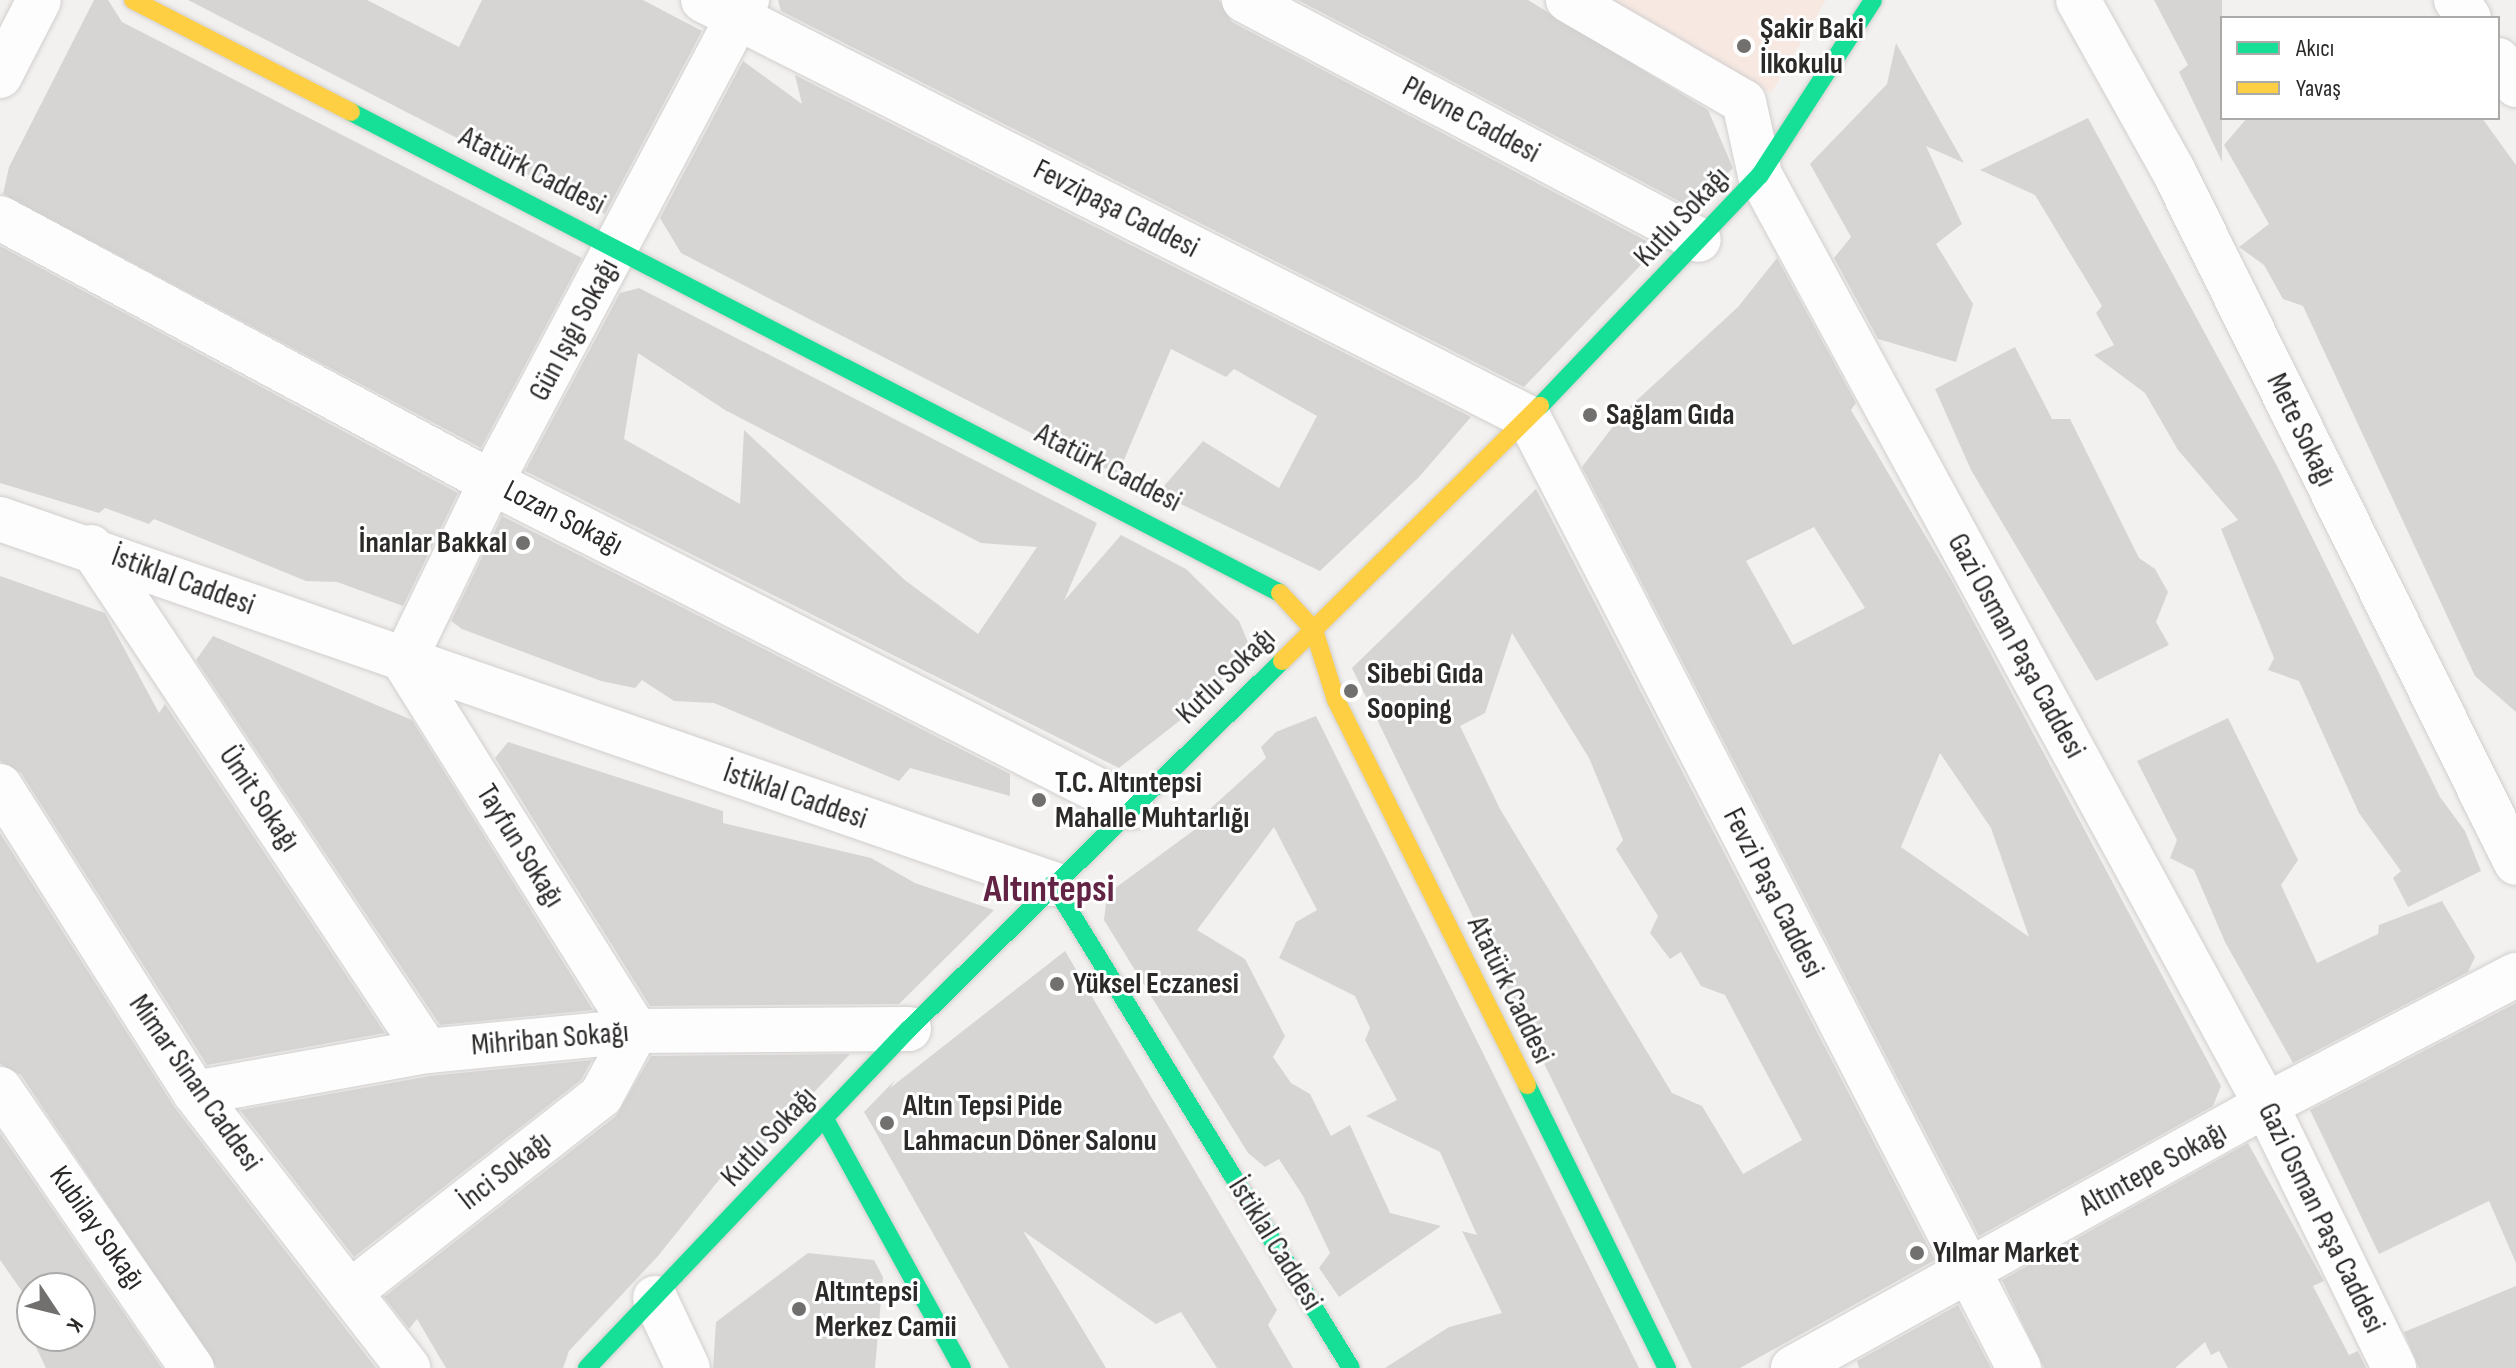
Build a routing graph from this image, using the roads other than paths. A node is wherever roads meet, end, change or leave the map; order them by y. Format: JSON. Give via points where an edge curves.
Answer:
{"nodes":[{"id":1,"x":39,"y":0,"type":"edge"},
{"id":2,"x":133,"y":0,"type":"edge"},
{"id":3,"x":1244,"y":0,"type":"edge"},
{"id":4,"x":1568,"y":0,"type":"edge"},
{"id":5,"x":1873,"y":0,"type":"edge"},
{"id":6,"x":2087,"y":4,"type":"edge"},
{"id":7,"x":730,"y":6,"type":"edge"},
{"id":8,"x":2500,"y":63,"type":"edge"},
{"id":9,"x":0,"y":76,"type":"edge"},
{"id":10,"x":2516,"y":85,"type":"edge"},
{"id":11,"x":1760,"y":175,"type":"junction"},
{"id":12,"x":0,"y":218,"type":"edge"},
{"id":13,"x":1699,"y":240,"type":"junction"},
{"id":14,"x":619,"y":246,"type":"junction"},
{"id":15,"x":1529,"y":418,"type":"junction"},
{"id":16,"x":491,"y":482,"type":"junction"},
{"id":17,"x":0,"y":519,"type":"edge"},
{"id":18,"x":91,"y":547,"type":"junction"},
{"id":19,"x":1314,"y":630,"type":"junction"},
{"id":20,"x":404,"y":661,"type":"junction"},
{"id":21,"x":0,"y":786,"type":"edge"},
{"id":22,"x":1131,"y":807,"type":"junction"},
{"id":23,"x":2516,"y":863,"type":"edge"},
{"id":24,"x":1053,"y":884,"type":"junction"},
{"id":25,"x":2516,"y":975,"type":"edge"},
{"id":26,"x":909,"y":1029,"type":"junction"},
{"id":27,"x":636,"y":1031,"type":"junction"},
{"id":28,"x":427,"y":1051,"type":"junction"},
{"id":29,"x":0,"y":1089,"type":"edge"},
{"id":30,"x":195,"y":1093,"type":"junction"},
{"id":31,"x":2266,"y":1105,"type":"junction"},
{"id":32,"x":825,"y":1119,"type":"junction"},
{"id":33,"x":1968,"y":1273,"type":"junction"},
{"id":34,"x":350,"y":1292,"type":"junction"},
{"id":35,"x":655,"y":1298,"type":"junction"},
{"id":36,"x":192,"y":1368,"type":"edge"},
{"id":37,"x":408,"y":1368,"type":"edge"},
{"id":38,"x":587,"y":1368,"type":"edge"},
{"id":39,"x":688,"y":1368,"type":"edge"},
{"id":40,"x":962,"y":1368,"type":"edge"},
{"id":41,"x":1351,"y":1368,"type":"edge"},
{"id":42,"x":1667,"y":1368,"type":"edge"},
{"id":43,"x":1793,"y":1368,"type":"edge"},
{"id":44,"x":2019,"y":1368,"type":"edge"},
{"id":45,"x":2394,"y":1368,"type":"edge"}],
"edges":[{"from":1,"to":9,"type":"street"},
{"from":2,"to":14,"type":"street","name":"Atatürk Caddesi"},
{"from":3,"to":13,"type":"street","name":"Plevne Caddesi"},
{"from":4,"to":11,"type":"street","name":"Gazi Osman Paşa Caddesi","via":[[1744,102]]},
{"from":5,"to":11,"type":"street","name":"Kutlu Sokağı"},
{"from":6,"to":23,"type":"street","name":"Mete Sokağı"},
{"from":7,"to":14,"type":"street","name":"Gün Işığı Sokağı"},
{"from":7,"to":15,"type":"street","name":"Fevzipaşa Caddesi"},
{"from":8,"to":10,"type":"street"},
{"from":11,"to":13,"type":"street","name":"Kutlu Sokağı"},
{"from":11,"to":31,"type":"street","name":"Gazi Osman Paşa Caddesi"},
{"from":12,"to":16,"type":"street","name":"Lozan Sokağı"},
{"from":13,"to":15,"type":"street","name":"Kutlu Sokağı"},
{"from":14,"to":16,"type":"street","name":"Gün Işığı Sokağı"},
{"from":14,"to":19,"type":"street","name":"Atatürk Caddesi","via":[[1273,585]]},
{"from":15,"to":19,"type":"street","name":"Kutlu Sokağı"},
{"from":15,"to":33,"type":"street","name":"Fevzi Paşa Caddesi"},
{"from":16,"to":20,"type":"street","name":"Gün Işığı Sokağı"},
{"from":16,"to":22,"type":"street","name":"Lozan Sokağı"},
{"from":17,"to":18,"type":"street","name":"İstiklal Caddesi"},
{"from":18,"to":20,"type":"street","name":"İstiklal Caddesi"},
{"from":18,"to":28,"type":"street","name":"Ümit Sokağı"},
{"from":19,"to":22,"type":"street","name":"Kutlu Sokağı"},
{"from":19,"to":42,"type":"street","name":"Atatürk Caddesi","via":[[1336,700]]},
{"from":20,"to":24,"type":"street","name":"İstiklal Caddesi"},
{"from":20,"to":27,"type":"street","name":"Tayfun Sokağı"},
{"from":21,"to":30,"type":"street","name":"Mimar Sinan Caddesi"},
{"from":22,"to":24,"type":"street","name":"Kutlu Sokağı"},
{"from":24,"to":26,"type":"street","name":"Kutlu Sokağı"},
{"from":24,"to":41,"type":"street","name":"İstiklal Caddesi"},
{"from":25,"to":31,"type":"street","name":"Altıntepe Sokağı"},
{"from":26,"to":27,"type":"street","name":"Mihriban Sokağı"},
{"from":26,"to":32,"type":"street","name":"Kutlu Sokağı"},
{"from":27,"to":28,"type":"street","name":"Mihriban Sokağı"},
{"from":27,"to":34,"type":"street","name":"İnci Sokağı","via":[[601,1096]]},
{"from":28,"to":30,"type":"street","name":"Mihriban Sokağı"},
{"from":29,"to":36,"type":"street","name":"Kubilay Sokağı"},
{"from":30,"to":34,"type":"street","name":"Mimar Sinan Caddesi"},
{"from":31,"to":33,"type":"street","name":"Altıntepe Sokağı"},
{"from":31,"to":45,"type":"street","name":"Gazi Osman Paşa Caddesi"},
{"from":32,"to":35,"type":"street","name":"Kutlu Sokağı"},
{"from":32,"to":40,"type":"street"},
{"from":33,"to":43,"type":"street","name":"Altıntepe Sokağı"},
{"from":33,"to":44,"type":"street","name":"Fevzi Paşa Caddesi"},
{"from":34,"to":37,"type":"street","name":"Mimar Sinan Caddesi"},
{"from":35,"to":38,"type":"street","name":"Kutlu Sokağı"},
{"from":35,"to":39,"type":"street"}]}
